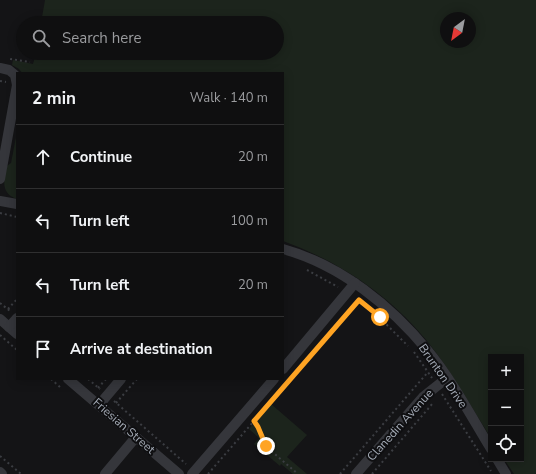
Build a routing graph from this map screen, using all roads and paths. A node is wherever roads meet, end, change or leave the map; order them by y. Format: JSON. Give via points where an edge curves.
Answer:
{"nodes":[{"id":1,"x":0,"y":68,"type":"edge"},
{"id":2,"x":0,"y":80,"type":"edge"},
{"id":3,"x":16,"y":80,"type":"edge"},
{"id":4,"x":7,"y":82,"type":"dead end"},
{"id":5,"x":16,"y":91,"type":"edge"},
{"id":6,"x":0,"y":179,"type":"edge"},
{"id":7,"x":0,"y":201,"type":"edge"},
{"id":8,"x":16,"y":204,"type":"edge"},
{"id":9,"x":0,"y":213,"type":"edge"},
{"id":10,"x":16,"y":216,"type":"edge"},
{"id":11,"x":284,"y":249,"type":"edge"},
{"id":12,"x":303,"y":268,"type":"dead end"},
{"id":13,"x":355,"y":283,"type":"junction"},
{"id":14,"x":349,"y":293,"type":"junction"},
{"id":15,"x":16,"y":300,"type":"edge"},
{"id":16,"x":359,"y":300,"type":"junction"},
{"id":17,"x":0,"y":303,"type":"edge"},
{"id":18,"x":8,"y":309,"type":"junction"},
{"id":19,"x":15,"y":315,"type":"edge"},
{"id":20,"x":0,"y":319,"type":"edge"},
{"id":21,"x":9,"y":327,"type":"junction"},
{"id":22,"x":16,"y":333,"type":"edge"},
{"id":23,"x":0,"y":335,"type":"edge"},
{"id":24,"x":16,"y":349,"type":"edge"},
{"id":25,"x":284,"y":368,"type":"edge"},
{"id":26,"x":428,"y":372,"type":"junction"},
{"id":27,"x":446,"y":378,"type":"junction"},
{"id":28,"x":69,"y":380,"type":"edge"},
{"id":29,"x":89,"y":380,"type":"edge"},
{"id":30,"x":105,"y":380,"type":"edge"},
{"id":31,"x":120,"y":380,"type":"edge"},
{"id":32,"x":136,"y":380,"type":"edge"},
{"id":33,"x":273,"y":380,"type":"edge"},
{"id":34,"x":98,"y":388,"type":"junction"},
{"id":35,"x":439,"y":389,"type":"junction"},
{"id":36,"x":107,"y":395,"type":"junction"},
{"id":37,"x":116,"y":403,"type":"junction"},
{"id":38,"x":99,"y":405,"type":"junction"},
{"id":39,"x":254,"y":421,"type":"junction"},
{"id":40,"x":136,"y":437,"type":"junction"},
{"id":41,"x":488,"y":445,"type":"edge"},
{"id":42,"x":0,"y":456,"type":"edge"},
{"id":43,"x":499,"y":462,"type":"edge"},
{"id":44,"x":0,"y":472,"type":"edge"},
{"id":45,"x":193,"y":472,"type":"edge"},
{"id":46,"x":2,"y":474,"type":"edge"},
{"id":47,"x":21,"y":474,"type":"edge"},
{"id":48,"x":105,"y":474,"type":"edge"},
{"id":49,"x":180,"y":474,"type":"edge"},
{"id":50,"x":208,"y":474,"type":"edge"},
{"id":51,"x":298,"y":474,"type":"edge"},
{"id":52,"x":340,"y":474,"type":"edge"},
{"id":53,"x":356,"y":474,"type":"edge"},
{"id":54,"x":372,"y":474,"type":"edge"},
{"id":55,"x":492,"y":474,"type":"edge"},
{"id":56,"x":506,"y":474,"type":"edge"}],
"edges":[{"from":1,"to":3,"type":"street","via":[[9,70],[15,75]]},
{"from":2,"to":4,"type":"path"},
{"from":5,"to":6,"type":"street"},
{"from":7,"to":8,"type":"street"},
{"from":9,"to":10,"type":"path"},
{"from":11,"to":13,"type":"street","name":"Brunton Drive","via":[[318,262]]},
{"from":12,"to":14,"type":"path"},
{"from":13,"to":14,"type":"street"},
{"from":13,"to":27,"type":"street","name":"Brunton Drive","via":[[403,323],[429,352]]},
{"from":14,"to":16,"type":"path"},
{"from":14,"to":25,"type":"street"},
{"from":15,"to":18,"type":"path"},
{"from":16,"to":26,"type":"path","via":[[380,317],[412,350]]},
{"from":16,"to":39,"type":"path"},
{"from":17,"to":18,"type":"path"},
{"from":18,"to":19,"type":"path"},
{"from":19,"to":21,"type":"street"},
{"from":20,"to":21,"type":"street"},
{"from":21,"to":22,"type":"street"},
{"from":23,"to":24,"type":"path"},
{"from":26,"to":35,"type":"path"},
{"from":26,"to":52,"type":"path"},
{"from":27,"to":35,"type":"street","name":"Clanedin Avenue"},
{"from":27,"to":41,"type":"street","name":"Brunton Drive"},
{"from":28,"to":38,"type":"street","name":"Friesian Street"},
{"from":29,"to":34,"type":"path"},
{"from":30,"to":34,"type":"path"},
{"from":31,"to":36,"type":"street"},
{"from":32,"to":37,"type":"path"},
{"from":33,"to":45,"type":"street"},
{"from":34,"to":36,"type":"path"},
{"from":35,"to":53,"type":"street","name":"Clanedin Avenue","via":[[423,397]]},
{"from":35,"to":54,"type":"path"},
{"from":35,"to":55,"type":"path"},
{"from":36,"to":37,"type":"path"},
{"from":36,"to":38,"type":"street"},
{"from":37,"to":45,"type":"path"},
{"from":38,"to":40,"type":"street","name":"Friesian Street"},
{"from":39,"to":50,"type":"path"},
{"from":39,"to":51,"type":"path","via":[[269,449]]},
{"from":40,"to":48,"type":"street"},
{"from":40,"to":49,"type":"street","name":"Friesian Street"},
{"from":42,"to":47,"type":"path"},
{"from":43,"to":56,"type":"street"},
{"from":44,"to":46,"type":"street"}]}
